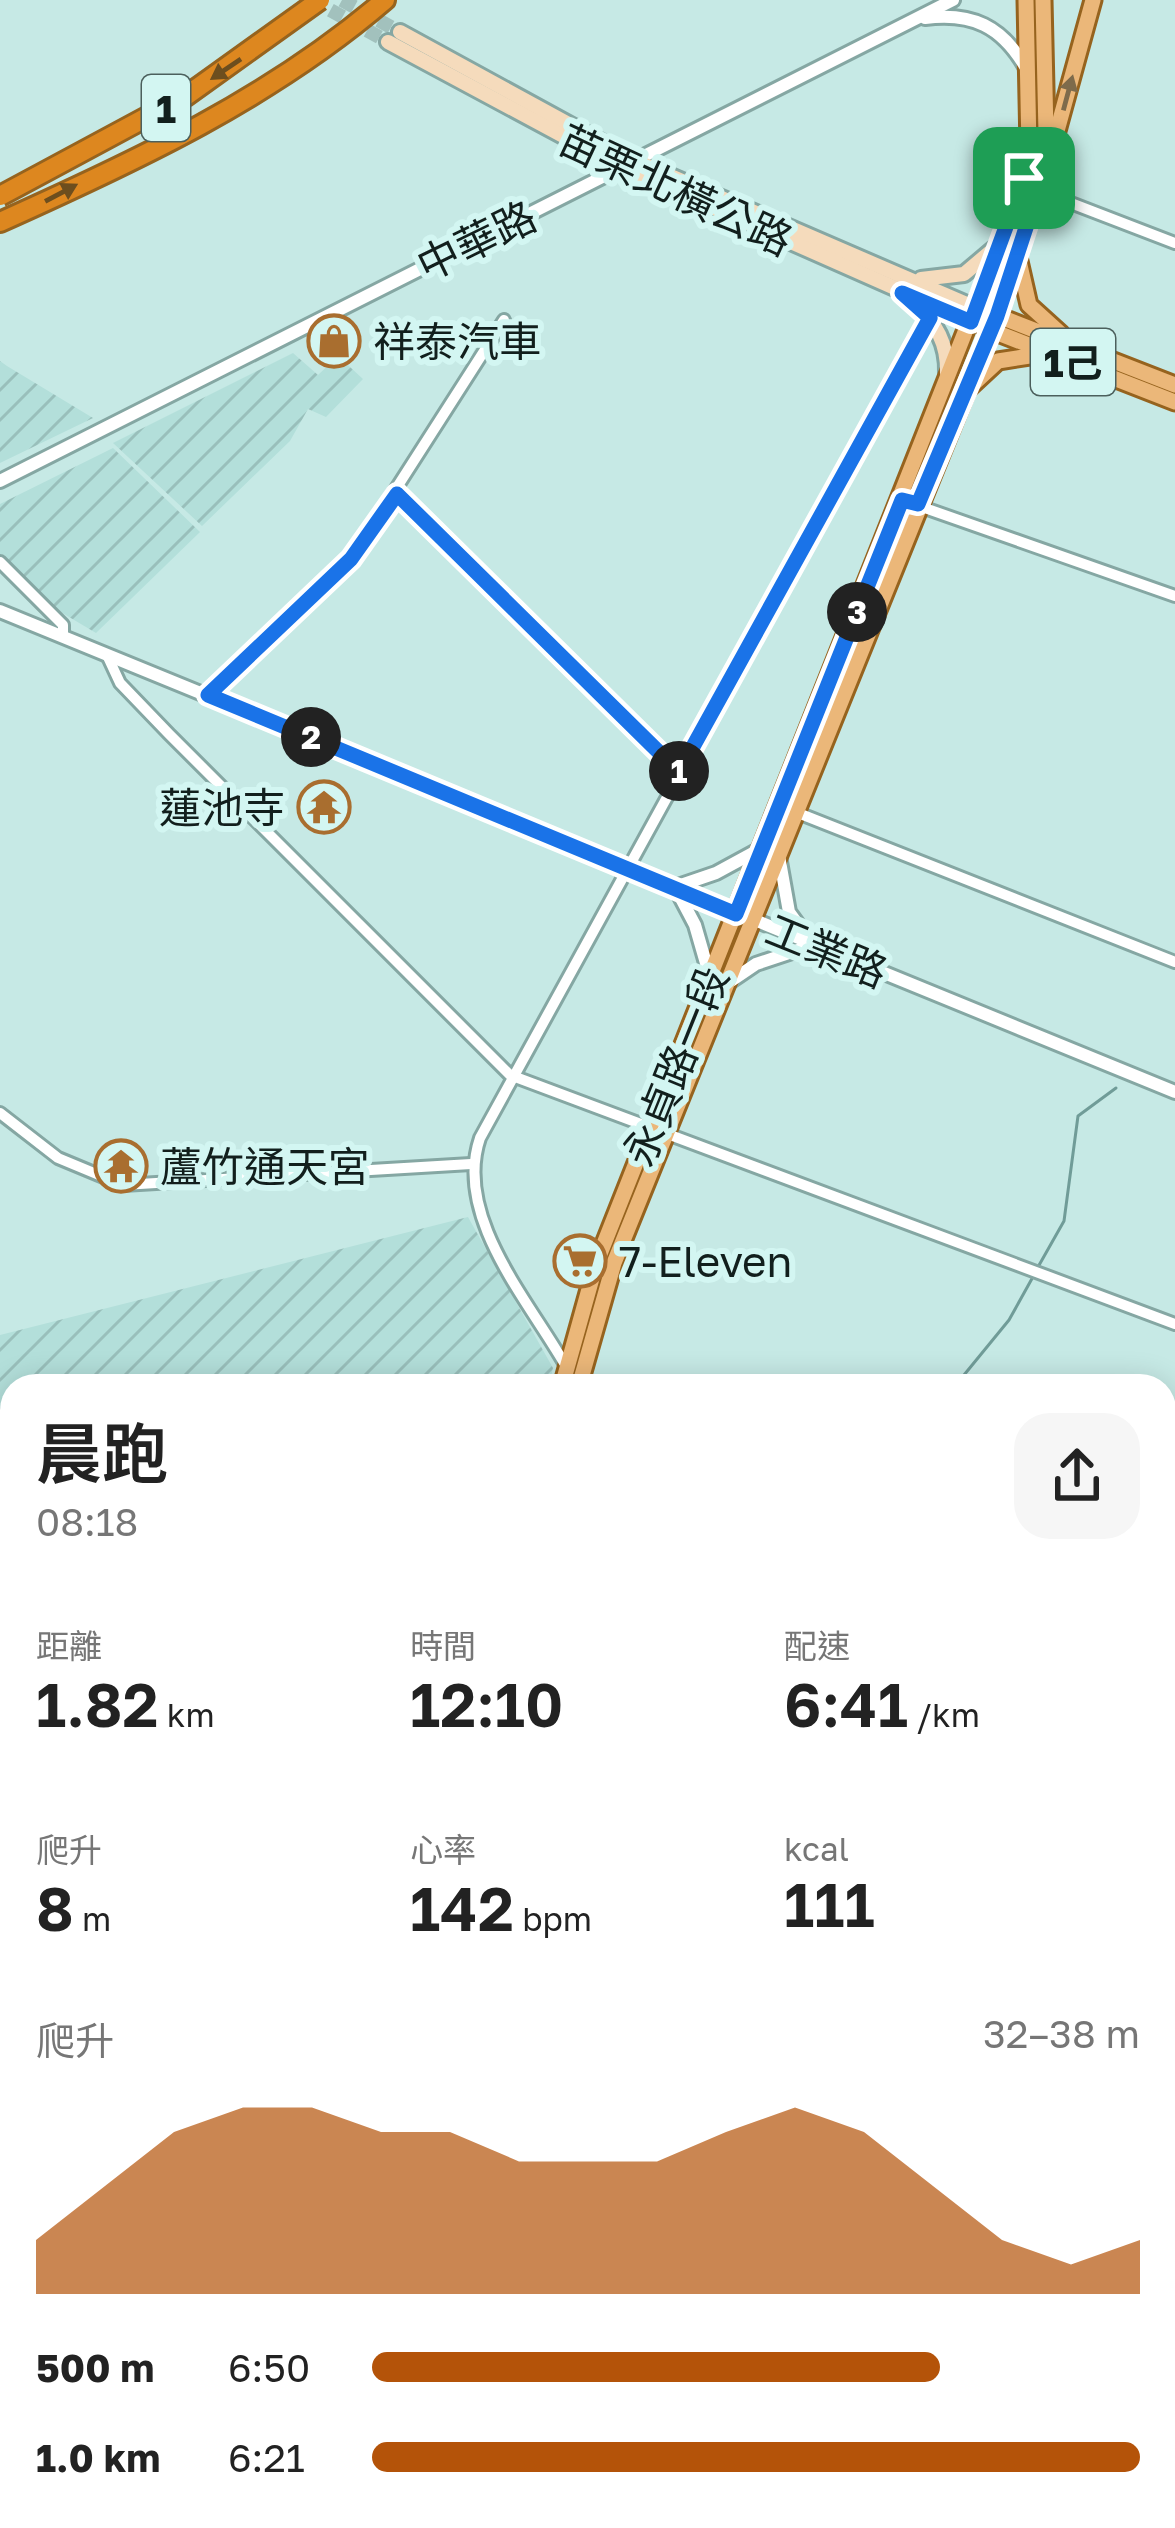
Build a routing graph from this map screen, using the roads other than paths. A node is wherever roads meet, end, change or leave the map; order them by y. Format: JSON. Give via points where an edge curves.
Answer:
{"nodes":[{"id":1,"x":320,"y":0,"type":"edge"},
{"id":2,"x":385,"y":0,"type":"edge"},
{"id":3,"x":934,"y":0,"type":"edge"},
{"id":4,"x":952,"y":0,"type":"edge"},
{"id":5,"x":1026,"y":0,"type":"edge"},
{"id":6,"x":1042,"y":0,"type":"edge"},
{"id":7,"x":1094,"y":1,"type":"edge"},
{"id":8,"x":917,"y":19,"type":"junction"},
{"id":9,"x":1029,"y":73,"type":"junction"},
{"id":10,"x":638,"y":161,"type":"junction"},
{"id":11,"x":1008,"y":164,"type":"dead end"},
{"id":12,"x":621,"y":167,"type":"junction"},
{"id":13,"x":1032,"y":182,"type":"junction"},
{"id":14,"x":0,"y":196,"type":"edge"},
{"id":15,"x":0,"y":222,"type":"edge"},
{"id":16,"x":1004,"y":238,"type":"junction"},
{"id":17,"x":1175,"y":243,"type":"edge"},
{"id":18,"x":1020,"y":247,"type":"junction"},
{"id":19,"x":905,"y":286,"type":"junction"},
{"id":20,"x":975,"y":315,"type":"junction"},
{"id":21,"x":930,"y":318,"type":"junction"},
{"id":22,"x":504,"y":320,"type":"dead end"},
{"id":23,"x":994,"y":323,"type":"junction"},
{"id":24,"x":1089,"y":352,"type":"junction"},
{"id":25,"x":1050,"y":353,"type":"junction"},
{"id":26,"x":1175,"y":385,"type":"edge"},
{"id":27,"x":952,"y":395,"type":"junction"},
{"id":28,"x":1175,"y":402,"type":"edge"},
{"id":29,"x":0,"y":481,"type":"edge"},
{"id":30,"x":397,"y":494,"type":"junction"},
{"id":31,"x":910,"y":502,"type":"junction"},
{"id":32,"x":0,"y":562,"type":"edge"},
{"id":33,"x":1175,"y":596,"type":"edge"},
{"id":34,"x":0,"y":611,"type":"edge"},
{"id":35,"x":63,"y":637,"type":"junction"},
{"id":36,"x":106,"y":655,"type":"junction"},
{"id":37,"x":208,"y":695,"type":"junction"},
{"id":38,"x":679,"y":772,"type":"junction"},
{"id":39,"x":786,"y":808,"type":"junction"},
{"id":40,"x":770,"y":849,"type":"junction"},
{"id":41,"x":628,"y":867,"type":"junction"},
{"id":42,"x":675,"y":887,"type":"junction"},
{"id":43,"x":744,"y":917,"type":"junction"},
{"id":44,"x":813,"y":945,"type":"junction"},
{"id":45,"x":1175,"y":962,"type":"edge"},
{"id":46,"x":718,"y":982,"type":"junction"},
{"id":47,"x":510,"y":1075,"type":"junction"},
{"id":48,"x":1175,"y":1092,"type":"edge"},
{"id":49,"x":0,"y":1113,"type":"edge"},
{"id":50,"x":659,"y":1128,"type":"junction"},
{"id":51,"x":471,"y":1164,"type":"junction"},
{"id":52,"x":1175,"y":1324,"type":"edge"},
{"id":53,"x":566,"y":1366,"type":"junction"},
{"id":54,"x":564,"y":1374,"type":"edge"},
{"id":55,"x":571,"y":1374,"type":"edge"},
{"id":56,"x":581,"y":1374,"type":"edge"}],
"edges":[{"from":1,"to":14,"type":"highway","number":"1","one_way":true,"bridge":true,"via":[[186,96]]},
{"from":15,"to":2,"type":"highway","number":"1","one_way":true,"via":[[262,92]]},
{"from":3,"to":8,"type":"street"},
{"from":4,"to":8,"type":"street","name":"中華路"},
{"from":5,"to":9,"type":"main road","name":"永貞路一段"},
{"from":6,"to":13,"type":"main road","name":"永貞路一段","via":[[1046,133]]},
{"from":13,"to":7,"type":"main road","one_way":true},
{"from":8,"to":9,"type":"street","via":[[948,15],[990,26]]},
{"from":8,"to":10,"type":"street","name":"中華路"},
{"from":9,"to":13,"type":"main road","name":"永貞路一段"},
{"from":10,"to":12,"type":"street","name":"中華路"},
{"from":10,"to":12,"type":"main road","name":"苗栗北橫公路","via":[[394,37]]},
{"from":10,"to":19,"type":"main road","name":"苗栗北橫公路"},
{"from":11,"to":13,"type":"street"},
{"from":12,"to":19,"type":"main road","name":"苗栗北橫公路"},
{"from":12,"to":29,"type":"street","name":"中華路"},
{"from":13,"to":16,"type":"main road","name":"永貞路一段"},
{"from":13,"to":17,"type":"street"},
{"from":13,"to":18,"type":"main road","name":"永貞路一段"},
{"from":16,"to":19,"type":"main road","via":[[964,274]]},
{"from":16,"to":20,"type":"main road","name":"永貞路一段"},
{"from":18,"to":23,"type":"main road","name":"永貞路一段"},
{"from":18,"to":24,"type":"main road","via":[[1018,274],[1029,305]]},
{"from":19,"to":20,"type":"main road","name":"苗栗北橫公路"},
{"from":19,"to":21,"type":"main road"},
{"from":20,"to":23,"type":"main road","number":"1己"},
{"from":20,"to":27,"type":"main road","name":"永貞路一段"},
{"from":21,"to":27,"type":"main road","via":[[944,344]]},
{"from":21,"to":38,"type":"street"},
{"from":22,"to":30,"type":"street"},
{"from":23,"to":24,"type":"main road","number":"1己"},
{"from":23,"to":25,"type":"main road","number":"1己"},
{"from":23,"to":27,"type":"main road","name":"永貞路一段"},
{"from":24,"to":26,"type":"main road","number":"1己"},
{"from":25,"to":27,"type":"main road","via":[[998,361]]},
{"from":25,"to":28,"type":"main road","number":"1己"},
{"from":27,"to":31,"type":"main road","name":"永貞路一段"},
{"from":30,"to":37,"type":"street","via":[[351,559]]},
{"from":30,"to":38,"type":"street"},
{"from":31,"to":33,"type":"street"},
{"from":31,"to":39,"type":"main road","name":"永貞路一段"},
{"from":32,"to":35,"type":"street","via":[[63,626]]},
{"from":34,"to":35,"type":"street","name":"工業路"},
{"from":35,"to":36,"type":"street","name":"工業路"},
{"from":36,"to":37,"type":"street","name":"工業路"},
{"from":36,"to":47,"type":"street","via":[[152,717]]},
{"from":37,"to":41,"type":"street","name":"工業路"},
{"from":38,"to":41,"type":"street"},
{"from":39,"to":40,"type":"main road","name":"永貞路一段"},
{"from":39,"to":45,"type":"street"},
{"from":40,"to":42,"type":"street"},
{"from":40,"to":43,"type":"main road","name":"永貞路一段"},
{"from":40,"to":44,"type":"street","via":[[789,912]]},
{"from":41,"to":42,"type":"street","name":"工業路"},
{"from":41,"to":47,"type":"street"},
{"from":42,"to":43,"type":"street","name":"工業路"},
{"from":42,"to":46,"type":"street"},
{"from":43,"to":44,"type":"street","name":"工業路"},
{"from":43,"to":46,"type":"main road","name":"永貞路一段"},
{"from":44,"to":46,"type":"street"},
{"from":44,"to":48,"type":"street","name":"工業路"},
{"from":46,"to":50,"type":"main road","name":"永貞路一段"},
{"from":47,"to":50,"type":"street"},
{"from":47,"to":51,"type":"street"},
{"from":49,"to":51,"type":"street","via":[[58,1158],[123,1185]]},
{"from":50,"to":52,"type":"street"},
{"from":50,"to":53,"type":"main road","name":"永貞路一段","via":[[596,1264]]},
{"from":50,"to":56,"type":"main road","name":"永貞路一段"},
{"from":51,"to":53,"type":"street","via":[[482,1219]]},
{"from":53,"to":54,"type":"main road","name":"永貞路一段"},
{"from":53,"to":55,"type":"street"}]}
